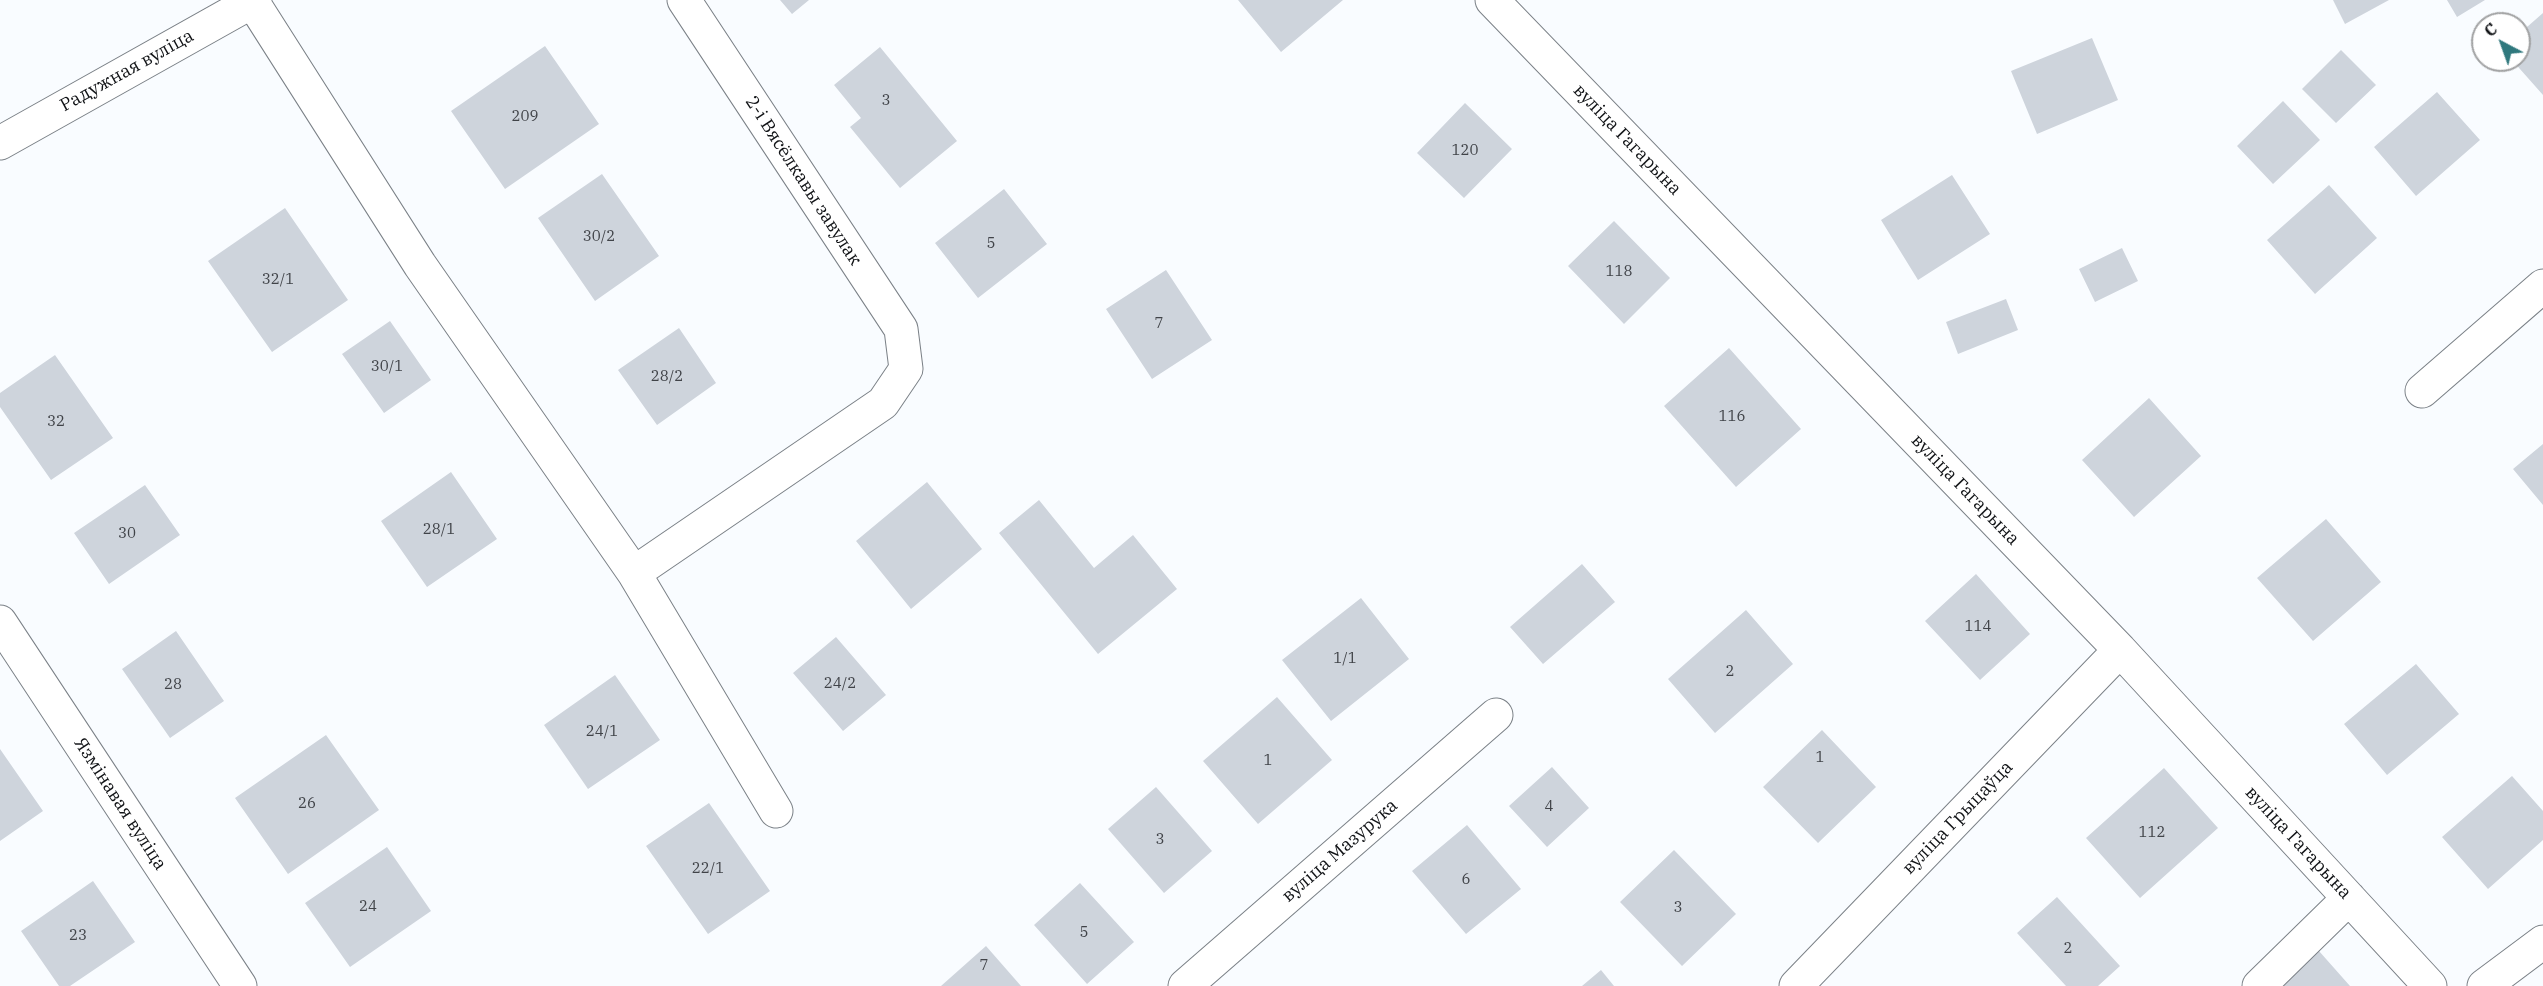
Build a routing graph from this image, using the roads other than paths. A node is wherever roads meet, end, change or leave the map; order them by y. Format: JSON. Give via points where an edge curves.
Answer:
{"nodes":[{"id":1,"x":684,"y":0,"type":"edge"},
{"id":2,"x":1492,"y":0,"type":"edge"},
{"id":3,"x":254,"y":1,"type":"edge"},
{"id":4,"x":0,"y":142,"type":"edge"},
{"id":5,"x":2543,"y":286,"type":"edge"},
{"id":6,"x":2422,"y":392,"type":"dead end"},
{"id":7,"x":634,"y":573,"type":"junction"},
{"id":8,"x":0,"y":622,"type":"edge"},
{"id":9,"x":2120,"y":650,"type":"junction"},
{"id":10,"x":1496,"y":715,"type":"dead end"},
{"id":11,"x":776,"y":811,"type":"dead end"},
{"id":12,"x":2349,"y":898,"type":"junction"},
{"id":13,"x":2543,"y":942,"type":"edge"},
{"id":14,"x":240,"y":986,"type":"edge"},
{"id":15,"x":1185,"y":986,"type":"edge"},
{"id":16,"x":1796,"y":986,"type":"edge"},
{"id":17,"x":2259,"y":986,"type":"edge"},
{"id":18,"x":2430,"y":986,"type":"edge"},
{"id":19,"x":2484,"y":986,"type":"edge"}],
"edges":[{"from":1,"to":7,"type":"street","name":"2-і Вясёлкавы завулак","via":[[901,329],[906,369],[882,403]]},
{"from":2,"to":9,"type":"street","name":"вуліца Гагарына"},
{"from":3,"to":4,"type":"street","name":"Радужная вуліца"},
{"from":3,"to":7,"type":"street","via":[[420,265]]},
{"from":5,"to":6,"type":"street"},
{"from":7,"to":11,"type":"street"},
{"from":8,"to":14,"type":"street","name":"Язмінавая вуліца"},
{"from":9,"to":12,"type":"street","name":"вуліца Гагарына"},
{"from":9,"to":16,"type":"street","name":"вуліца Грыцаўца"},
{"from":10,"to":15,"type":"street","name":"вуліца Мазурука"},
{"from":12,"to":17,"type":"street"},
{"from":12,"to":18,"type":"street","name":"вуліца Гагарына"},
{"from":13,"to":19,"type":"street"}]}
